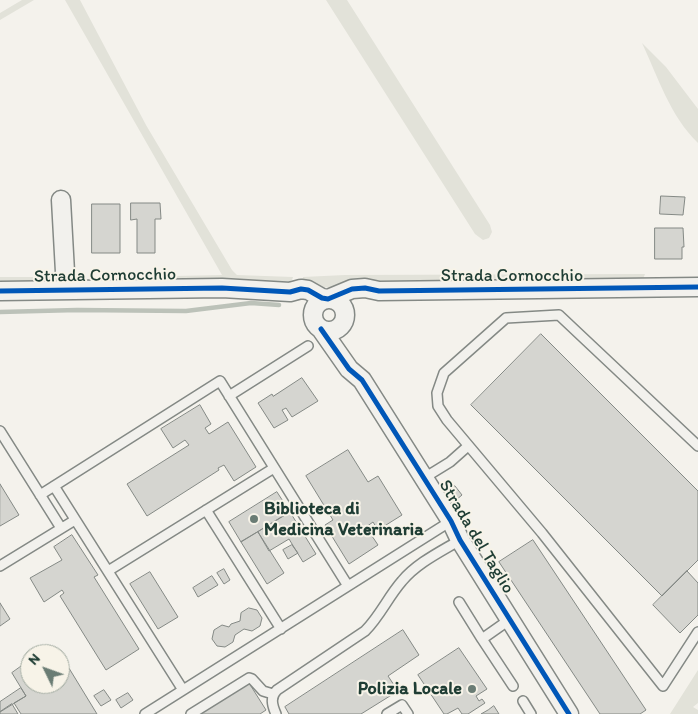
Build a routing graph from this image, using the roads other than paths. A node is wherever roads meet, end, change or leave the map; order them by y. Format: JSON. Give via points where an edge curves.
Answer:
{"nodes":[{"id":1,"x":61,"y":200,"type":"dead end"},
{"id":2,"x":698,"y":287,"type":"edge"},
{"id":3,"x":66,"y":290,"type":"junction"},
{"id":4,"x":0,"y":291,"type":"edge"},
{"id":5,"x":379,"y":291,"type":"junction"},
{"id":6,"x":288,"y":292,"type":"junction"},
{"id":7,"x":328,"y":299,"type":"junction"},
{"id":8,"x":345,"y":318,"type":"junction"},
{"id":9,"x":317,"y":323,"type":"junction"},
{"id":10,"x":308,"y":346,"type":"dead end"},
{"id":11,"x":362,"y":380,"type":"junction"},
{"id":12,"x":229,"y":396,"type":"junction"},
{"id":13,"x":0,"y":431,"type":"edge"},
{"id":14,"x":468,"y":446,"type":"junction"},
{"id":15,"x":698,"y":446,"type":"edge"},
{"id":16,"x":274,"y":468,"type":"junction"},
{"id":17,"x":424,"y":478,"type":"junction"},
{"id":18,"x":54,"y":486,"type":"junction"},
{"id":19,"x":40,"y":495,"type":"junction"},
{"id":20,"x":206,"y":510,"type":"junction"},
{"id":21,"x":75,"y":520,"type":"junction"},
{"id":22,"x":451,"y":521,"type":"junction"},
{"id":23,"x":61,"y":528,"type":"junction"},
{"id":24,"x":460,"y":540,"type":"junction"},
{"id":25,"x":0,"y":566,"type":"edge"},
{"id":26,"x":108,"y":571,"type":"junction"},
{"id":27,"x":348,"y":586,"type":"junction"},
{"id":28,"x":459,"y":602,"type":"dead end"},
{"id":29,"x":509,"y":620,"type":"junction"},
{"id":30,"x":281,"y":628,"type":"junction"},
{"id":31,"x":698,"y":632,"type":"edge"},
{"id":32,"x":482,"y":639,"type":"junction"},
{"id":33,"x":513,"y":686,"type":"dead end"},
{"id":34,"x":183,"y":690,"type":"junction"},
{"id":35,"x":273,"y":694,"type":"junction"},
{"id":36,"x":522,"y":701,"type":"dead end"},
{"id":37,"x":145,"y":714,"type":"edge"},
{"id":38,"x":191,"y":714,"type":"edge"},
{"id":39,"x":276,"y":714,"type":"edge"},
{"id":40,"x":387,"y":714,"type":"edge"},
{"id":41,"x":408,"y":714,"type":"edge"},
{"id":42,"x":531,"y":714,"type":"edge"},
{"id":43,"x":568,"y":714,"type":"edge"}],
"edges":[{"from":1,"to":3,"type":"street"},
{"from":2,"to":5,"type":"street","name":"Strada Cornocchio"},
{"from":3,"to":4,"type":"street","name":"Strada Cornocchio"},
{"from":3,"to":6,"type":"street","name":"Strada Cornocchio","via":[[222,288]]},
{"from":5,"to":7,"type":"street","name":"Strada Cornocchio","via":[[352,289]]},
{"from":5,"to":8,"type":"street","name":"Strada Cornocchio","via":[[354,301]]},
{"from":6,"to":7,"type":"street","name":"Strada Cornocchio","via":[[304,290]]},
{"from":6,"to":9,"type":"street","via":[[307,306]]},
{"from":7,"to":8,"type":"street","name":"Strada Cornocchio","via":[[342,305]]},
{"from":7,"to":9,"type":"street","name":"Strada Cornocchio","via":[[315,306]]},
{"from":8,"to":9,"type":"street","name":"Strada Cornocchio","via":[[342,326],[332,332]]},
{"from":8,"to":11,"type":"street","name":"Strada del Taglio","via":[[342,336]]},
{"from":9,"to":11,"type":"street","name":"Strada del Taglio","via":[[351,371]]},
{"from":10,"to":12,"type":"lane"},
{"from":11,"to":17,"type":"street","name":"Strada del Taglio"},
{"from":12,"to":16,"type":"lane"},
{"from":12,"to":18,"type":"lane","via":[[220,382]]},
{"from":13,"to":19,"type":"lane"},
{"from":14,"to":15,"type":"lane","via":[[438,406],[437,394],[444,373],[506,318],[559,315]]},
{"from":14,"to":17,"type":"lane"},
{"from":14,"to":31,"type":"lane","via":[[663,686]]},
{"from":16,"to":20,"type":"lane"},
{"from":16,"to":27,"type":"lane"},
{"from":17,"to":22,"type":"street","name":"Strada del Taglio"},
{"from":18,"to":19,"type":"lane"},
{"from":18,"to":21,"type":"lane"},
{"from":19,"to":23,"type":"lane"},
{"from":20,"to":26,"type":"lane"},
{"from":20,"to":30,"type":"lane"},
{"from":21,"to":23,"type":"lane"},
{"from":21,"to":26,"type":"lane"},
{"from":22,"to":24,"type":"street","name":"Strada del Taglio"},
{"from":22,"to":27,"type":"lane"},
{"from":23,"to":25,"type":"lane"},
{"from":24,"to":29,"type":"street","name":"Strada del Taglio"},
{"from":24,"to":35,"type":"lane","via":[[426,560],[404,578],[365,631]]},
{"from":26,"to":34,"type":"lane"},
{"from":27,"to":30,"type":"lane"},
{"from":28,"to":32,"type":"lane"},
{"from":29,"to":32,"type":"lane"},
{"from":29,"to":43,"type":"street","name":"Strada del Taglio"},
{"from":30,"to":34,"type":"lane"},
{"from":32,"to":33,"type":"lane"},
{"from":34,"to":37,"type":"lane"},
{"from":35,"to":38,"type":"lane","via":[[263,691],[250,678]]},
{"from":35,"to":39,"type":"lane"},
{"from":36,"to":42,"type":"lane"},
{"from":40,"to":41,"type":"lane","via":[[402,705]]}]}
